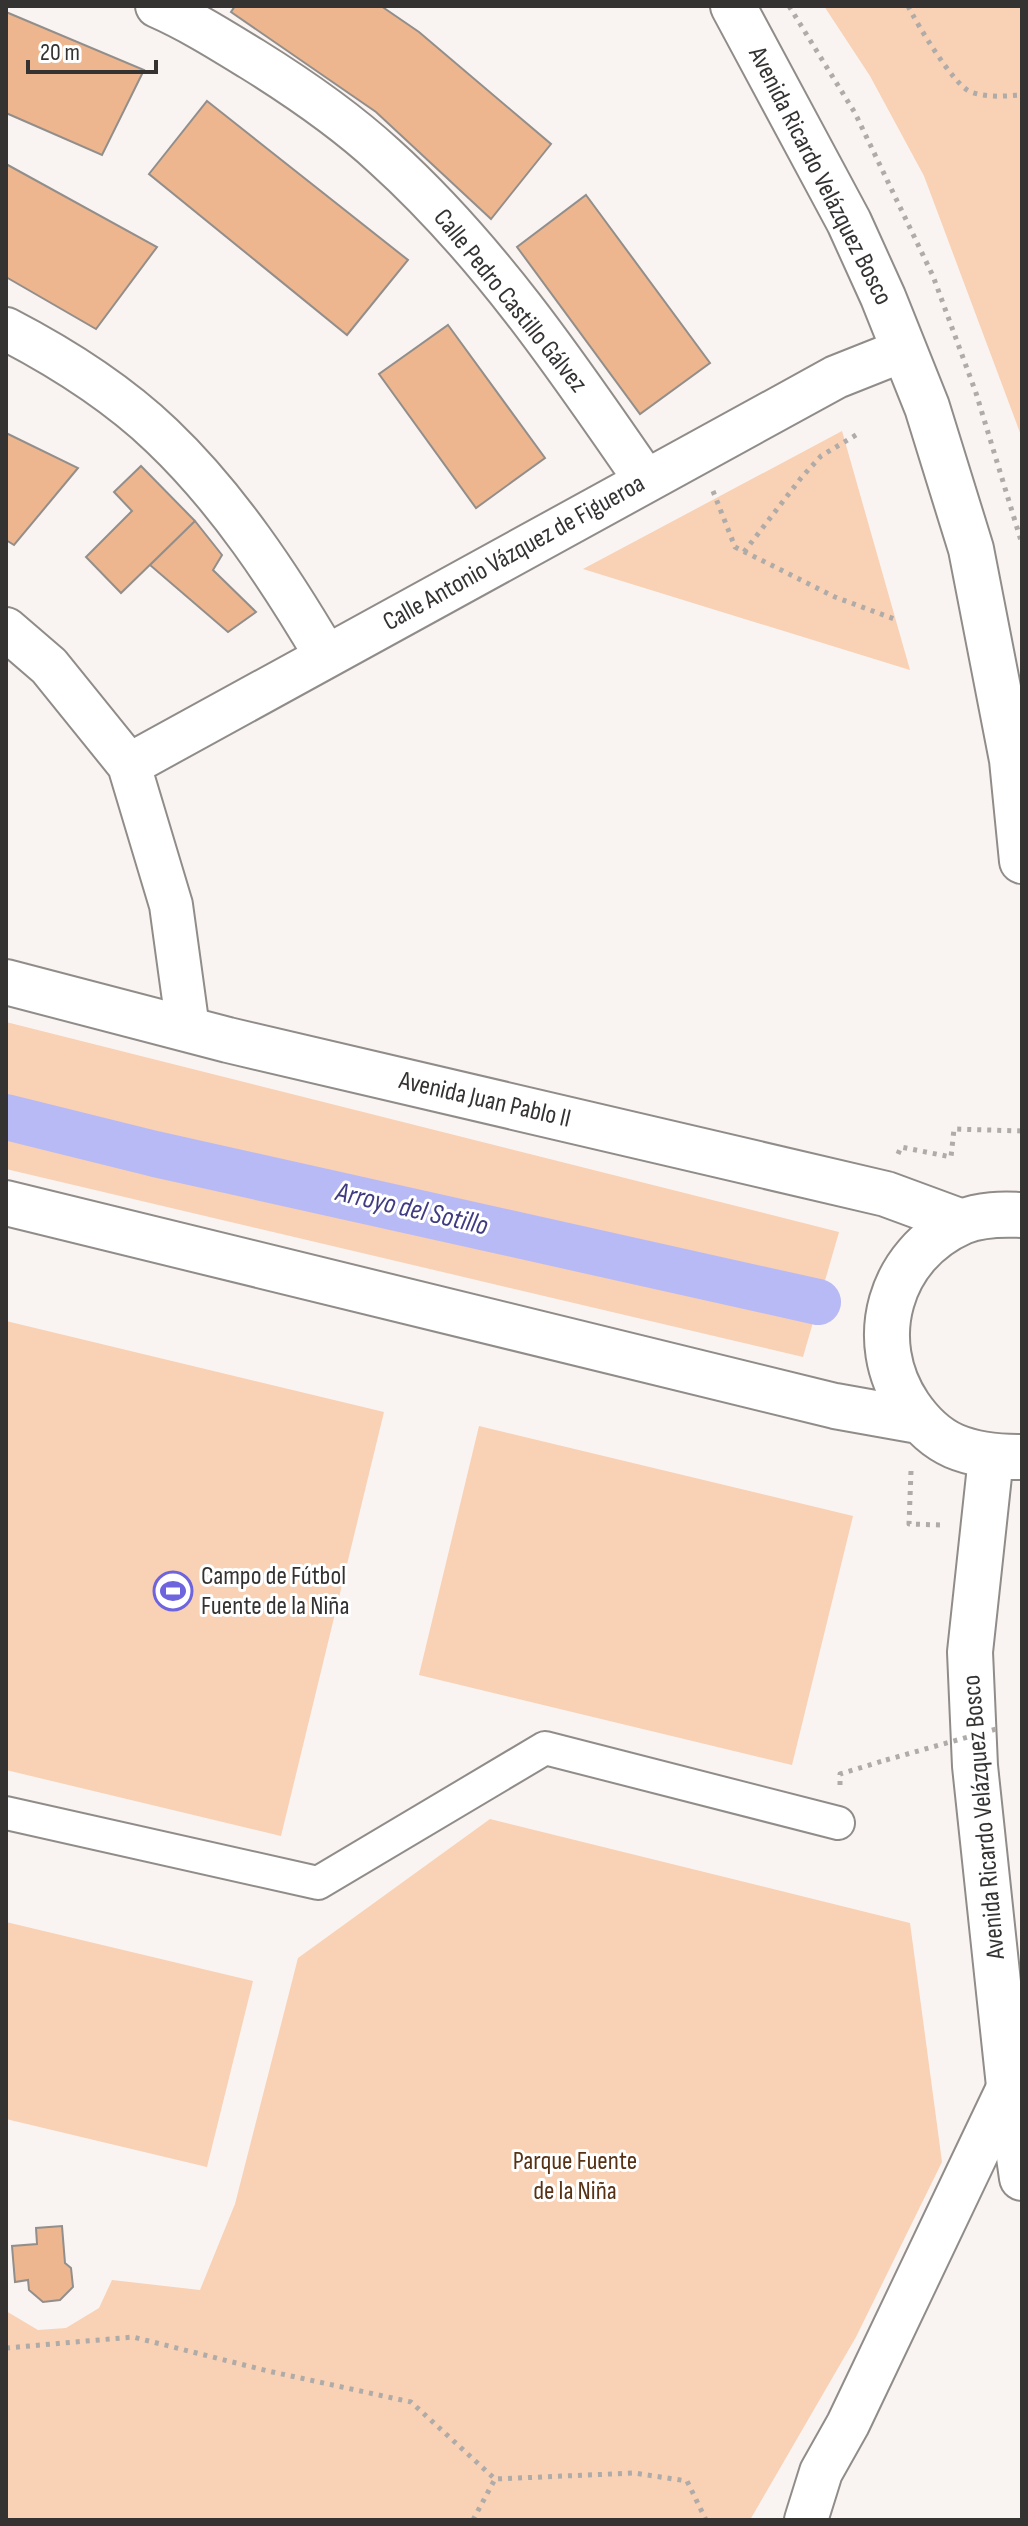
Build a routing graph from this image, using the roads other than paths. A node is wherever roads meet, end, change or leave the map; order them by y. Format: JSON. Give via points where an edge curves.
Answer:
{"nodes":[{"id":1,"x":157,"y":6,"type":"edge"},
{"id":2,"x":733,"y":6,"type":"edge"},
{"id":3,"x":6,"y":329,"type":"edge"},
{"id":4,"x":904,"y":350,"type":"junction"},
{"id":5,"x":646,"y":481,"type":"junction"},
{"id":6,"x":6,"y":629,"type":"edge"},
{"id":7,"x":326,"y":656,"type":"junction"},
{"id":8,"x":129,"y":765,"type":"junction"},
{"id":9,"x":1022,"y":861,"type":"edge"},
{"id":10,"x":6,"y":982,"type":"edge"},
{"id":11,"x":188,"y":1029,"type":"junction"},
{"id":12,"x":6,"y":1203,"type":"edge"},
{"id":13,"x":1022,"y":1215,"type":"edge"},
{"id":14,"x":962,"y":1222,"type":"junction"},
{"id":15,"x":919,"y":1421,"type":"junction"},
{"id":16,"x":1007,"y":1457,"type":"edge"},
{"id":17,"x":6,"y":1813,"type":"edge"},
{"id":18,"x":838,"y":1823,"type":"road end"},
{"id":19,"x":1009,"y":2086,"type":"junction"},
{"id":20,"x":1022,"y":2178,"type":"edge"},
{"id":21,"x":806,"y":2520,"type":"edge"}],
"edges":[{"from":1,"to":5,"type":"street","name":"Calle Pedro Castillo Gálvez","via":[[289,82],[383,155],[468,241],[555,349]]},
{"from":2,"to":4,"type":"street","name":"Avenida Ricardo Velázquez Bosco","via":[[849,222]]},
{"from":3,"to":7,"type":"street","via":[[89,377],[161,434],[236,521],[289,593]]},
{"from":4,"to":5,"type":"street","name":"Calle Antonio Vázquez de Figueroa","via":[[836,377]]},
{"from":4,"to":9,"type":"street","name":"Avenida Ricardo Velázquez Bosco","via":[[971,549],[1012,760]]},
{"from":5,"to":7,"type":"street","name":"Calle Antonio Vázquez de Figueroa"},
{"from":6,"to":8,"type":"street","via":[[49,666]]},
{"from":7,"to":8,"type":"street","name":"Calle Antonio Vázquez de Figueroa"},
{"from":8,"to":11,"type":"street","via":[[171,905]]},
{"from":10,"to":11,"type":"street","name":"Avenida Juan Pablo II"},
{"from":11,"to":14,"type":"street","name":"Avenida Juan Pablo II","via":[[886,1194]]},
{"from":12,"to":15,"type":"street","via":[[835,1406]]},
{"from":13,"to":14,"type":"street","via":[[994,1214]]},
{"from":14,"to":15,"type":"street","via":[[928,1243],[902,1273],[888,1310],[886,1350],[897,1388]]},
{"from":15,"to":16,"type":"street","via":[[952,1446]]},
{"from":16,"to":19,"type":"street","name":"Avenida Ricardo Velázquez Bosco","via":[[970,1652],[975,1766]]},
{"from":17,"to":18,"type":"street","via":[[318,1883],[545,1748]]},
{"from":19,"to":20,"type":"street","name":"Avenida Ricardo Velázquez Bosco"},
{"from":19,"to":21,"type":"street","via":[[821,2472]]}]}
